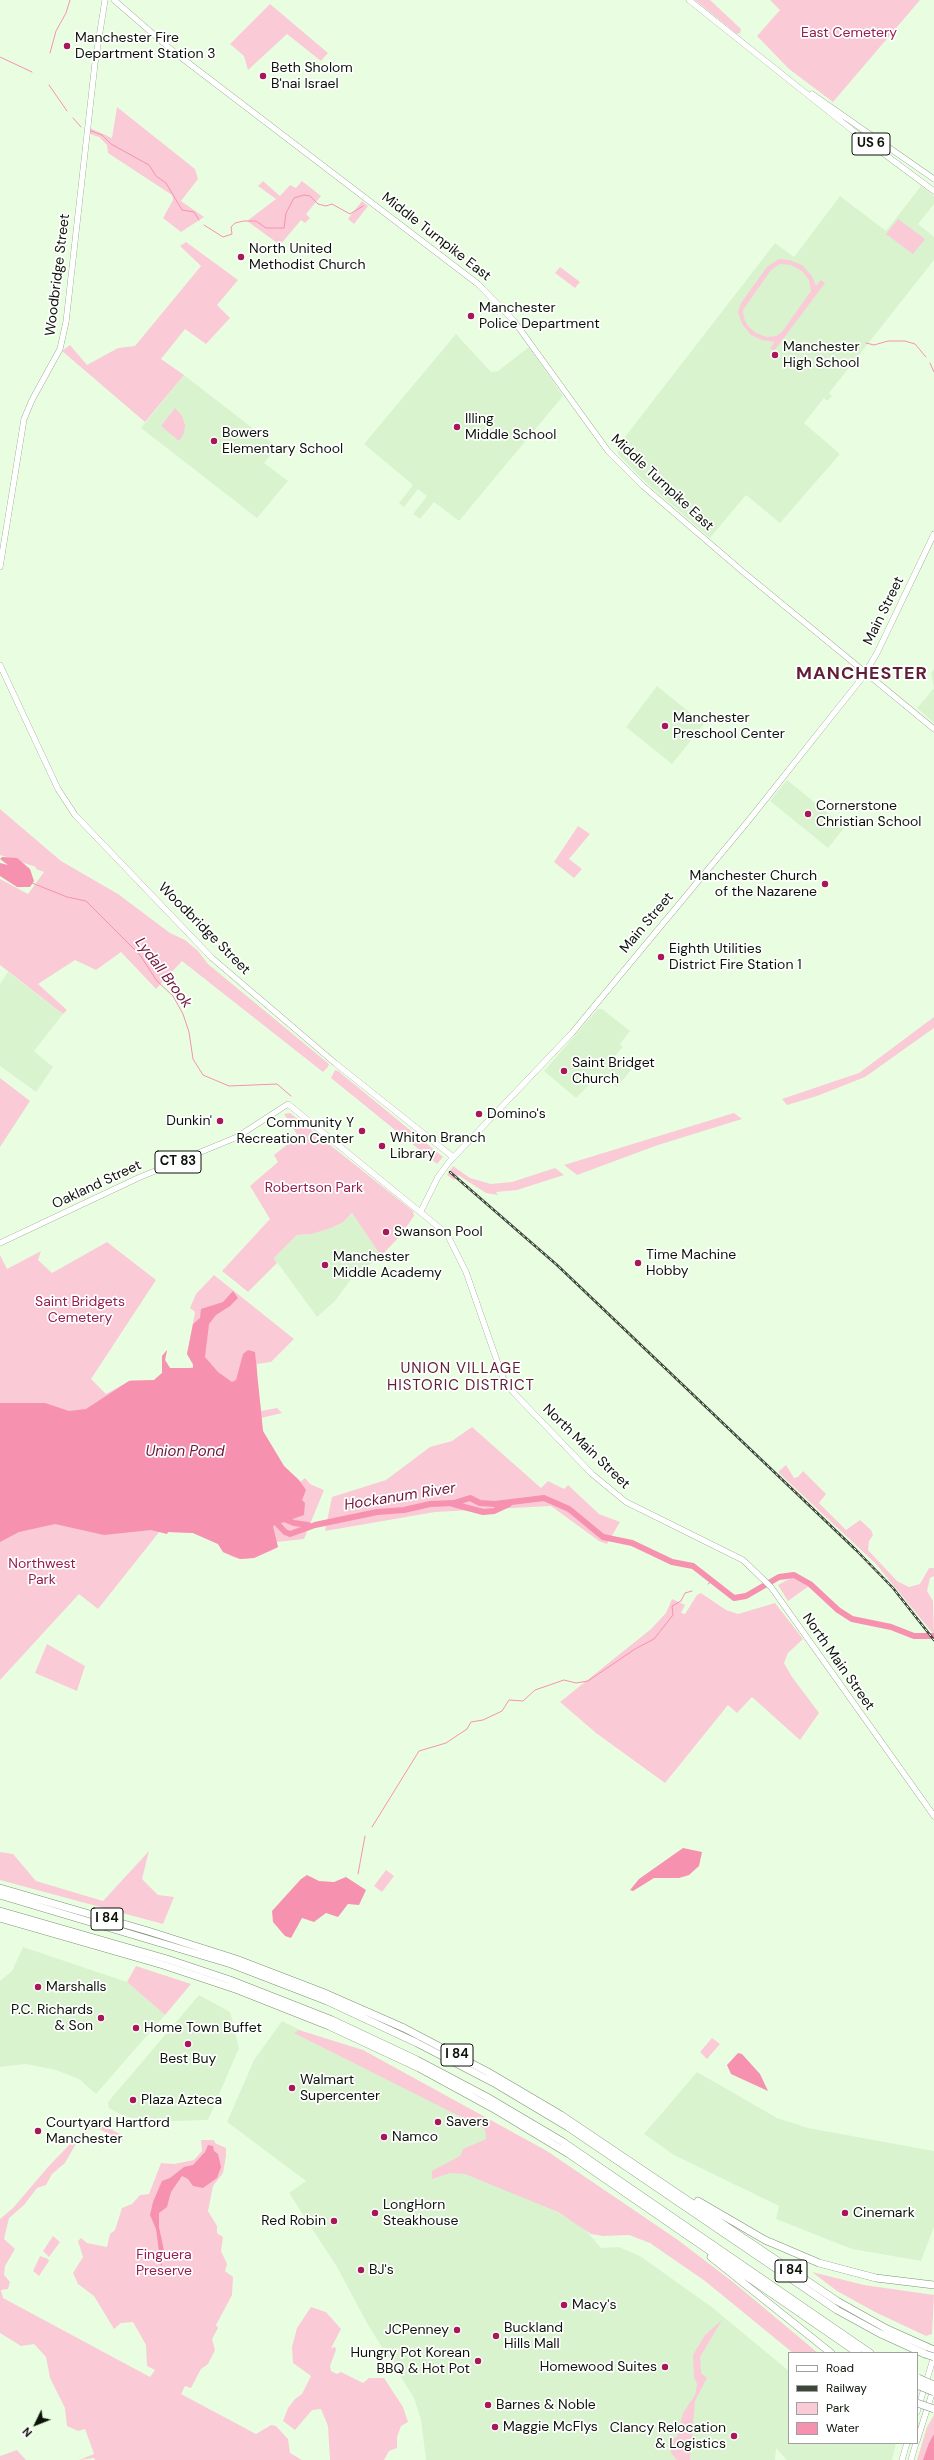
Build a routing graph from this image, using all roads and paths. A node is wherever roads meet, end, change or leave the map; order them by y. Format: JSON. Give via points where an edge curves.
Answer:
{"nodes":[{"id":1,"x":106,"y":0,"type":"edge"},
{"id":2,"x":114,"y":0,"type":"edge"},
{"id":3,"x":689,"y":0,"type":"edge"},
{"id":4,"x":810,"y":94,"type":"junction"},
{"id":5,"x":934,"y":179,"type":"edge"},
{"id":6,"x":934,"y":191,"type":"edge"},
{"id":7,"x":934,"y":534,"type":"edge"},
{"id":8,"x":0,"y":567,"type":"edge"},
{"id":9,"x":0,"y":665,"type":"edge"},
{"id":10,"x":865,"y":673,"type":"junction"},
{"id":11,"x":934,"y":730,"type":"edge"},
{"id":12,"x":288,"y":1104,"type":"joint"},
{"id":13,"x":453,"y":1157,"type":"junction"},
{"id":14,"x":421,"y":1211,"type":"junction"},
{"id":15,"x":0,"y":1243,"type":"edge"},
{"id":16,"x":934,"y":1816,"type":"edge"},
{"id":17,"x":0,"y":1888,"type":"edge"},
{"id":18,"x":0,"y":1895,"type":"edge"},
{"id":19,"x":0,"y":1911,"type":"edge"},
{"id":20,"x":0,"y":1918,"type":"edge"},
{"id":21,"x":212,"y":1954,"type":"junction"},
{"id":22,"x":234,"y":1962,"type":"junction"},
{"id":23,"x":197,"y":1972,"type":"junction"},
{"id":24,"x":218,"y":1980,"type":"junction"},
{"id":25,"x":662,"y":2182,"type":"junction"},
{"id":26,"x":676,"y":2227,"type":"junction"},
{"id":27,"x":934,"y":2285,"type":"edge"},
{"id":28,"x":929,"y":2350,"type":"edge"},
{"id":29,"x":830,"y":2352,"type":"edge"},
{"id":30,"x":857,"y":2352,"type":"edge"},
{"id":31,"x":869,"y":2352,"type":"edge"},
{"id":32,"x":934,"y":2356,"type":"edge"},
{"id":33,"x":932,"y":2372,"type":"edge"},
{"id":34,"x":918,"y":2380,"type":"edge"},
{"id":35,"x":918,"y":2381,"type":"edge"},
{"id":36,"x":934,"y":2386,"type":"edge"},
{"id":37,"x":934,"y":2392,"type":"edge"},
{"id":38,"x":918,"y":2403,"type":"edge"},
{"id":39,"x":918,"y":2409,"type":"edge"},
{"id":40,"x":934,"y":2409,"type":"edge"},
{"id":41,"x":918,"y":2439,"type":"edge"},
{"id":42,"x":907,"y":2444,"type":"edge"},
{"id":43,"x":916,"y":2444,"type":"edge"},
{"id":44,"x":902,"y":2460,"type":"edge"},
{"id":45,"x":911,"y":2460,"type":"edge"}],
"edges":[{"from":1,"to":8,"type":"main road","name":"Woodbridge Street","via":[[95,63],[66,322],[56,356],[24,419]]},
{"from":2,"to":10,"type":"main road","name":"Middle Turnpike East","via":[[174,52],[478,284],[502,307],[530,341],[608,450],[643,486]]},
{"from":3,"to":4,"type":"main road","number":"US 6"},
{"from":4,"to":5,"type":"main road","number":"US 6","via":[[818,97]]},
{"from":4,"to":6,"type":"main road","number":"US 6","via":[[852,130]]},
{"from":7,"to":10,"type":"main road","name":"Main Street"},
{"from":9,"to":13,"type":"main road","name":"Woodbridge Street","via":[[58,790],[75,815],[212,958],[335,1063]]},
{"from":10,"to":11,"type":"main road","name":"Middle Turnpike East"},
{"from":10,"to":13,"type":"main road","name":"Main Street","via":[[749,820],[569,1036]]},
{"from":12,"to":14,"type":"main road","name":"North Main Street","number":"CT 83"},
{"from":12,"to":15,"type":"main road","name":"Oakland Street","number":"CT 83","via":[[237,1137],[138,1178]]},
{"from":13,"to":14,"type":"main road","name":"Main Street","via":[[440,1175]]},
{"from":14,"to":16,"type":"main road","name":"North Main Street","via":[[441,1227],[454,1246],[466,1272],[497,1365],[513,1392],[615,1494],[733,1554],[764,1579]]},
{"from":17,"to":21,"type":"highway","number":"I 84"},
{"from":18,"to":21,"type":"highway"},
{"from":19,"to":23,"type":"highway"},
{"from":20,"to":23,"type":"highway","number":"I 84"},
{"from":21,"to":22,"type":"highway","number":"I 84"},
{"from":22,"to":25,"type":"highway","number":"I 84","via":[[359,2008],[454,2054],[547,2106]]},
{"from":22,"to":28,"type":"highway","via":[[370,2020],[496,2084],[593,2143],[837,2310],[886,2336]]},
{"from":23,"to":24,"type":"highway"},
{"from":24,"to":26,"type":"highway","number":"I 84","via":[[330,2026],[451,2085],[563,2151]]},
{"from":24,"to":31,"type":"highway","via":[[297,2005],[364,2034],[505,2108],[593,2162]]},
{"from":25,"to":27,"type":"highway","via":[[765,2240],[808,2259],[867,2276]]},
{"from":25,"to":28,"type":"highway","number":"I 84","via":[[837,2302]]},
{"from":26,"to":29,"type":"highway","via":[[691,2242]]},
{"from":26,"to":30,"type":"highway","number":"I 84"},
{"from":28,"to":32,"type":"highway","bridge":true},
{"from":32,"to":33,"type":"main road"},
{"from":33,"to":39,"type":"main road"},
{"from":34,"to":36,"type":"highway","bridge":true},
{"from":35,"to":37,"type":"highway","bridge":true},
{"from":36,"to":41,"type":"main road"},
{"from":38,"to":40,"type":"highway","bridge":true},
{"from":42,"to":44,"type":"main road"},
{"from":43,"to":45,"type":"main road"}]}
